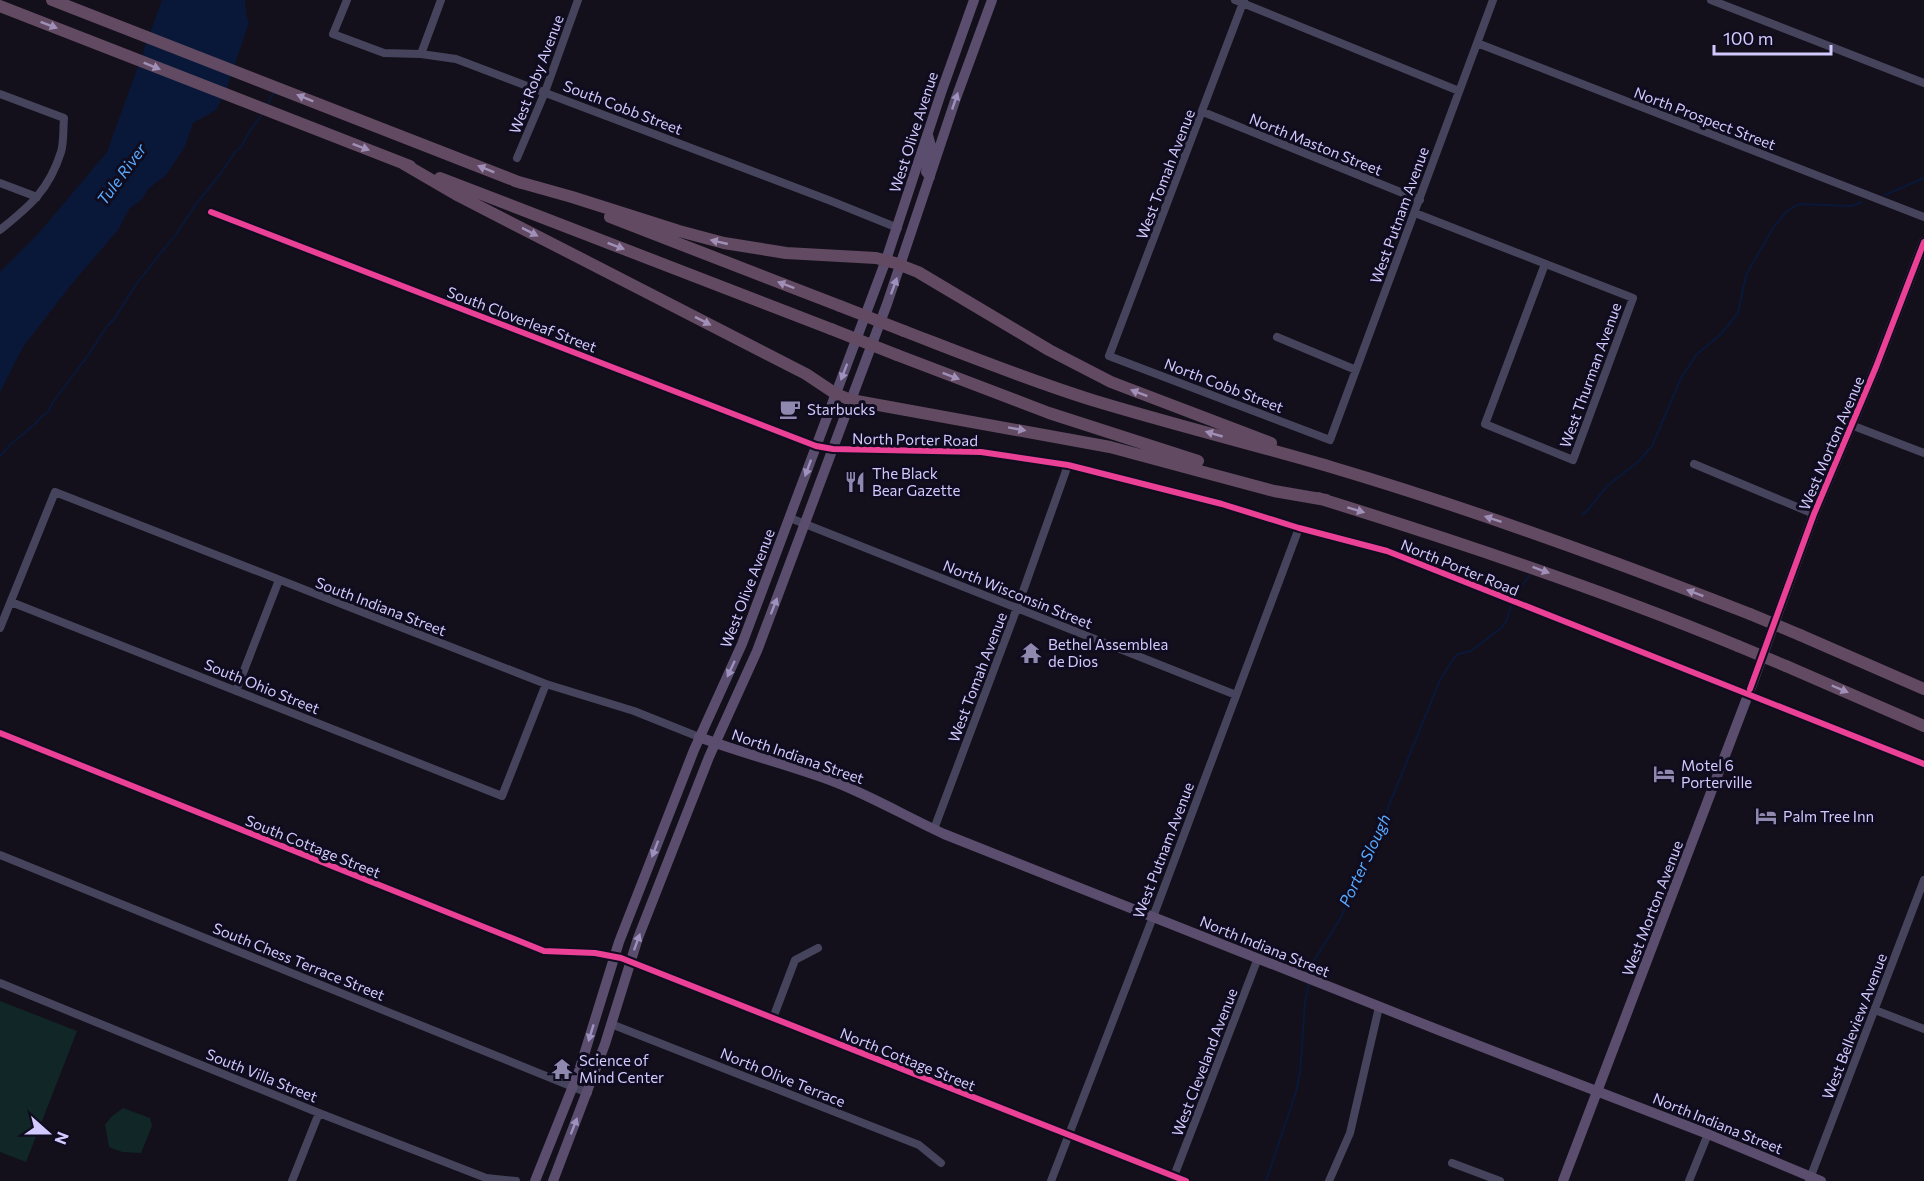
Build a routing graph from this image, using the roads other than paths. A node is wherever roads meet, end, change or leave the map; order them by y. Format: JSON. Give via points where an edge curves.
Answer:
{"nodes":[{"id":1,"x":52,"y":0,"type":"edge"},
{"id":2,"x":347,"y":0,"type":"edge"},
{"id":3,"x":441,"y":0,"type":"edge"},
{"id":4,"x":578,"y":0,"type":"edge"},
{"id":5,"x":975,"y":0,"type":"edge"},
{"id":6,"x":992,"y":0,"type":"edge"},
{"id":7,"x":1493,"y":0,"type":"edge"},
{"id":8,"x":1711,"y":0,"type":"edge"},
{"id":9,"x":1241,"y":1,"type":"edge"},
{"id":10,"x":0,"y":6,"type":"edge"},
{"id":11,"x":1477,"y":43,"type":"junction"},
{"id":12,"x":421,"y":54,"type":"junction"},
{"id":13,"x":1924,"y":83,"type":"edge"},
{"id":14,"x":1459,"y":91,"type":"junction"},
{"id":15,"x":545,"y":92,"type":"junction"},
{"id":16,"x":0,"y":94,"type":"edge"},
{"id":17,"x":1203,"y":112,"type":"junction"},
{"id":18,"x":928,"y":134,"type":"junction"},
{"id":19,"x":517,"y":158,"type":"dead end"},
{"id":20,"x":404,"y":164,"type":"junction"},
{"id":21,"x":930,"y":177,"type":"junction"},
{"id":22,"x":515,"y":181,"type":"junction"},
{"id":23,"x":0,"y":183,"type":"edge"},
{"id":24,"x":37,"y":197,"type":"junction"},
{"id":25,"x":1420,"y":200,"type":"junction"},
{"id":26,"x":211,"y":212,"type":"dead end"},
{"id":27,"x":1415,"y":213,"type":"junction"},
{"id":28,"x":1924,"y":217,"type":"edge"},
{"id":29,"x":898,"y":228,"type":"junction"},
{"id":30,"x":0,"y":230,"type":"edge"},
{"id":31,"x":1924,"y":242,"type":"edge"},
{"id":32,"x":886,"y":260,"type":"junction"},
{"id":33,"x":1545,"y":264,"type":"junction"},
{"id":34,"x":902,"y":265,"type":"junction"},
{"id":35,"x":1277,"y":338,"type":"dead end"},
{"id":36,"x":1109,"y":356,"type":"joint"},
{"id":37,"x":1356,"y":370,"type":"junction"},
{"id":38,"x":836,"y":394,"type":"junction"},
{"id":39,"x":851,"y":400,"type":"junction"},
{"id":40,"x":1851,"y":425,"type":"junction"},
{"id":41,"x":1330,"y":440,"type":"joint"},
{"id":42,"x":825,"y":448,"type":"junction"},
{"id":43,"x":1924,"y":453,"type":"edge"},
{"id":44,"x":1694,"y":464,"type":"dead end"},
{"id":45,"x":1068,"y":465,"type":"junction"},
{"id":46,"x":1330,"y":467,"type":"junction"},
{"id":47,"x":1326,"y":500,"type":"junction"},
{"id":48,"x":1814,"y":514,"type":"junction"},
{"id":49,"x":790,"y":518,"type":"junction"},
{"id":50,"x":805,"y":524,"type":"junction"},
{"id":51,"x":1299,"y":528,"type":"junction"},
{"id":52,"x":279,"y":580,"type":"junction"},
{"id":53,"x":11,"y":602,"type":"junction"},
{"id":54,"x":1017,"y":608,"type":"junction"},
{"id":55,"x":0,"y":628,"type":"edge"},
{"id":56,"x":546,"y":684,"type":"junction"},
{"id":57,"x":1924,"y":689,"type":"edge"},
{"id":58,"x":237,"y":691,"type":"junction"},
{"id":59,"x":1236,"y":694,"type":"junction"},
{"id":60,"x":1748,"y":694,"type":"junction"},
{"id":61,"x":1924,"y":726,"type":"edge"},
{"id":62,"x":0,"y":733,"type":"edge"},
{"id":63,"x":699,"y":737,"type":"junction"},
{"id":64,"x":715,"y":743,"type":"junction"},
{"id":65,"x":1924,"y":764,"type":"edge"},
{"id":66,"x":934,"y":829,"type":"junction"},
{"id":67,"x":0,"y":855,"type":"edge"},
{"id":68,"x":1924,"y":880,"type":"edge"},
{"id":69,"x":1153,"y":917,"type":"junction"},
{"id":70,"x":818,"y":948,"type":"dead end"},
{"id":71,"x":1258,"y":958,"type":"junction"},
{"id":72,"x":622,"y":959,"type":"junction"},
{"id":73,"x":0,"y":983,"type":"edge"},
{"id":74,"x":1378,"y":1007,"type":"junction"},
{"id":75,"x":1875,"y":1010,"type":"junction"},
{"id":76,"x":773,"y":1018,"type":"junction"},
{"id":77,"x":611,"y":1024,"type":"junction"},
{"id":78,"x":1924,"y":1029,"type":"edge"},
{"id":79,"x":572,"y":1087,"type":"junction"},
{"id":80,"x":1598,"y":1092,"type":"junction"},
{"id":81,"x":588,"y":1093,"type":"junction"},
{"id":82,"x":319,"y":1113,"type":"junction"},
{"id":83,"x":1708,"y":1134,"type":"junction"},
{"id":84,"x":1068,"y":1136,"type":"junction"},
{"id":85,"x":941,"y":1163,"type":"dead end"},
{"id":86,"x":1452,"y":1163,"type":"dead end"},
{"id":87,"x":1174,"y":1176,"type":"junction"},
{"id":88,"x":1813,"y":1180,"type":"edge"},
{"id":89,"x":292,"y":1181,"type":"edge"},
{"id":90,"x":516,"y":1181,"type":"edge"},
{"id":91,"x":535,"y":1181,"type":"edge"},
{"id":92,"x":553,"y":1181,"type":"edge"},
{"id":93,"x":1051,"y":1181,"type":"edge"},
{"id":94,"x":1186,"y":1181,"type":"edge"},
{"id":95,"x":1329,"y":1181,"type":"edge"},
{"id":96,"x":1500,"y":1181,"type":"edge"},
{"id":97,"x":1563,"y":1181,"type":"edge"},
{"id":98,"x":1689,"y":1181,"type":"edge"}],
"edges":[{"from":22,"to":1,"type":"highway","one_way":true},
{"from":2,"to":12,"type":"street","name":"South Cobb Street","via":[[333,34],[384,53]]},
{"from":3,"to":12,"type":"street"},
{"from":4,"to":15,"type":"street","name":"West Roby Avenue"},
{"from":5,"to":18,"type":"main road","name":"West Olive Avenue"},
{"from":21,"to":6,"type":"main road","name":"West Olive Avenue","one_way":true},
{"from":7,"to":11,"type":"street","name":"West Putnam Avenue"},
{"from":8,"to":13,"type":"street"},
{"from":9,"to":14,"type":"street"},
{"from":9,"to":17,"type":"street","name":"West Tomah Avenue"},
{"from":10,"to":20,"type":"highway","one_way":true},
{"from":11,"to":14,"type":"street","name":"West Putnam Avenue"},
{"from":11,"to":28,"type":"street","name":"North Prospect Street"},
{"from":12,"to":15,"type":"street","name":"South Cobb Street","via":[[456,59]]},
{"from":14,"to":25,"type":"street","name":"West Putnam Avenue"},
{"from":15,"to":19,"type":"street","name":"West Roby Avenue"},
{"from":15,"to":29,"type":"street","name":"South Cobb Street"},
{"from":16,"to":24,"type":"street","via":[[64,118],[61,150]]},
{"from":17,"to":25,"type":"street","name":"North Maston Street"},
{"from":17,"to":36,"type":"street","name":"West Tomah Avenue"},
{"from":18,"to":21,"type":"main road","via":[[932,146],[926,172]]},
{"from":18,"to":29,"type":"main road","name":"West Olive Avenue"},
{"from":20,"to":38,"type":"highway","one_way":true,"via":[[806,374]]},
{"from":20,"to":47,"type":"highway","one_way":true,"bridge":true,"via":[[1077,422]]},
{"from":21,"to":34,"type":"main road","name":"West Olive Avenue"},
{"from":32,"to":22,"type":"highway","one_way":true,"via":[[778,252],[724,243]]},
{"from":46,"to":22,"type":"highway","one_way":true,"bridge":true,"via":[[1032,380]]},
{"from":23,"to":24,"type":"street"},
{"from":24,"to":30,"type":"street"},
{"from":25,"to":27,"type":"street","name":"West Putnam Avenue"},
{"from":26,"to":42,"type":"street","name":"South Cloverleaf Street"},
{"from":27,"to":33,"type":"street"},
{"from":27,"to":37,"type":"street","name":"West Putnam Avenue"},
{"from":29,"to":32,"type":"main road","name":"West Olive Avenue"},
{"from":31,"to":40,"type":"main road","name":"West Morton Avenue"},
{"from":32,"to":34,"type":"highway"},
{"from":32,"to":38,"type":"main road","name":"West Olive Avenue","one_way":true},
{"from":33,"to":33,"type":"street","name":"West Thurman Avenue","via":[[1633,298],[1574,460],[1485,424]]},
{"from":39,"to":34,"type":"main road","name":"West Olive Avenue","one_way":true},
{"from":46,"to":34,"type":"highway","one_way":true,"via":[[1111,382]]},
{"from":35,"to":37,"type":"street"},
{"from":36,"to":41,"type":"street","name":"North Cobb Street"},
{"from":37,"to":41,"type":"street","name":"West Putnam Avenue"},
{"from":38,"to":39,"type":"highway"},
{"from":38,"to":42,"type":"main road","name":"West Olive Avenue"},
{"from":39,"to":42,"type":"main road","name":"West Olive Avenue"},
{"from":39,"to":47,"type":"highway","one_way":true,"via":[[1118,448],[1274,491]]},
{"from":40,"to":43,"type":"street"},
{"from":40,"to":48,"type":"main road","name":"West Morton Avenue"},
{"from":42,"to":45,"type":"street","name":"North Porter Road","via":[[981,452]]},
{"from":42,"to":49,"type":"main road","name":"West Olive Avenue","one_way":true},
{"from":42,"to":50,"type":"main road","name":"West Olive Avenue"},
{"from":44,"to":48,"type":"street"},
{"from":45,"to":51,"type":"street","name":"North Porter Road"},
{"from":45,"to":54,"type":"street","name":"West Tomah Avenue"},
{"from":57,"to":46,"type":"highway","one_way":true,"bridge":true,"via":[[1750,614],[1560,542]]},
{"from":47,"to":61,"type":"highway","one_way":true,"bridge":true,"via":[[1633,604]]},
{"from":48,"to":60,"type":"main road","name":"West Morton Avenue"},
{"from":49,"to":50,"type":"street","name":"North Wisconsin Street"},
{"from":49,"to":63,"type":"main road","name":"West Olive Avenue","one_way":true,"via":[[742,644]]},
{"from":50,"to":54,"type":"street","name":"North Wisconsin Street"},
{"from":64,"to":50,"type":"main road","name":"West Olive Avenue","one_way":true,"via":[[757,651]]},
{"from":51,"to":59,"type":"street","name":"West Putnam Avenue"},
{"from":51,"to":60,"type":"street","name":"North Porter Road","via":[[1387,551]]},
{"from":52,"to":53,"type":"street","name":"South Indiana Street","via":[[56,492]]},
{"from":52,"to":56,"type":"street","name":"South Indiana Street"},
{"from":52,"to":58,"type":"street"},
{"from":53,"to":55,"type":"street"},
{"from":53,"to":58,"type":"street","name":"South Ohio Street"},
{"from":54,"to":59,"type":"street","name":"North Wisconsin Street"},
{"from":54,"to":66,"type":"street","name":"West Tomah Avenue"},
{"from":56,"to":58,"type":"street","name":"South Ohio Street","via":[[502,796]]},
{"from":56,"to":63,"type":"street","name":"South Indiana Street","via":[[634,711]]},
{"from":59,"to":69,"type":"street","name":"West Putnam Avenue"},
{"from":60,"to":65,"type":"street","name":"North Porter Road"},
{"from":60,"to":80,"type":"main road","name":"West Morton Avenue"},
{"from":62,"to":72,"type":"street","name":"South Cottage Street","via":[[544,951],[595,953]]},
{"from":63,"to":64,"type":"main road","name":"North Indiana Street"},
{"from":63,"to":72,"type":"main road","name":"West Olive Avenue","one_way":true},
{"from":64,"to":66,"type":"main road","name":"North Indiana Street","via":[[838,784]]},
{"from":72,"to":64,"type":"main road","name":"West Olive Avenue","one_way":true},
{"from":66,"to":69,"type":"main road","name":"North Indiana Street"},
{"from":67,"to":79,"type":"street","name":"South Chess Terrace Street"},
{"from":68,"to":75,"type":"street","name":"West Belleview Avenue"},
{"from":69,"to":71,"type":"main road","name":"North Indiana Street"},
{"from":69,"to":84,"type":"street","name":"West Putnam Avenue"},
{"from":70,"to":76,"type":"street","via":[[795,960]]},
{"from":71,"to":74,"type":"main road","name":"North Indiana Street"},
{"from":71,"to":87,"type":"street","name":"West Cleveland Avenue"},
{"from":72,"to":76,"type":"street","name":"North Cottage Street"},
{"from":72,"to":77,"type":"main road","name":"West Olive Avenue"},
{"from":72,"to":79,"type":"main road","name":"West Olive Avenue","one_way":true},
{"from":73,"to":82,"type":"street","name":"South Villa Street"},
{"from":74,"to":80,"type":"main road","name":"North Indiana Street"},
{"from":74,"to":95,"type":"street","via":[[1350,1132]]},
{"from":75,"to":78,"type":"street"},
{"from":75,"to":88,"type":"street","name":"West Belleview Avenue"},
{"from":76,"to":84,"type":"street","name":"North Cottage Street"},
{"from":77,"to":81,"type":"main road","name":"West Olive Avenue"},
{"from":77,"to":85,"type":"street","name":"North Olive Terrace","via":[[919,1145]]},
{"from":79,"to":81,"type":"street","name":"South Chess Terrace Street"},
{"from":79,"to":91,"type":"main road","name":"West Olive Avenue"},
{"from":80,"to":83,"type":"main road","name":"North Indiana Street"},
{"from":80,"to":97,"type":"main road","name":"West Morton Avenue"},
{"from":92,"to":81,"type":"main road","name":"West Olive Avenue","one_way":true},
{"from":82,"to":89,"type":"street"},
{"from":82,"to":90,"type":"street","name":"South Villa Street","via":[[486,1178]]},
{"from":83,"to":88,"type":"main road","name":"North Indiana Street"},
{"from":83,"to":98,"type":"street"},
{"from":84,"to":87,"type":"street","name":"North Cottage Street"},
{"from":84,"to":93,"type":"street","name":"West Putnam Avenue"},
{"from":86,"to":96,"type":"street"},
{"from":87,"to":94,"type":"street","name":"North Cottage Street"}]}
